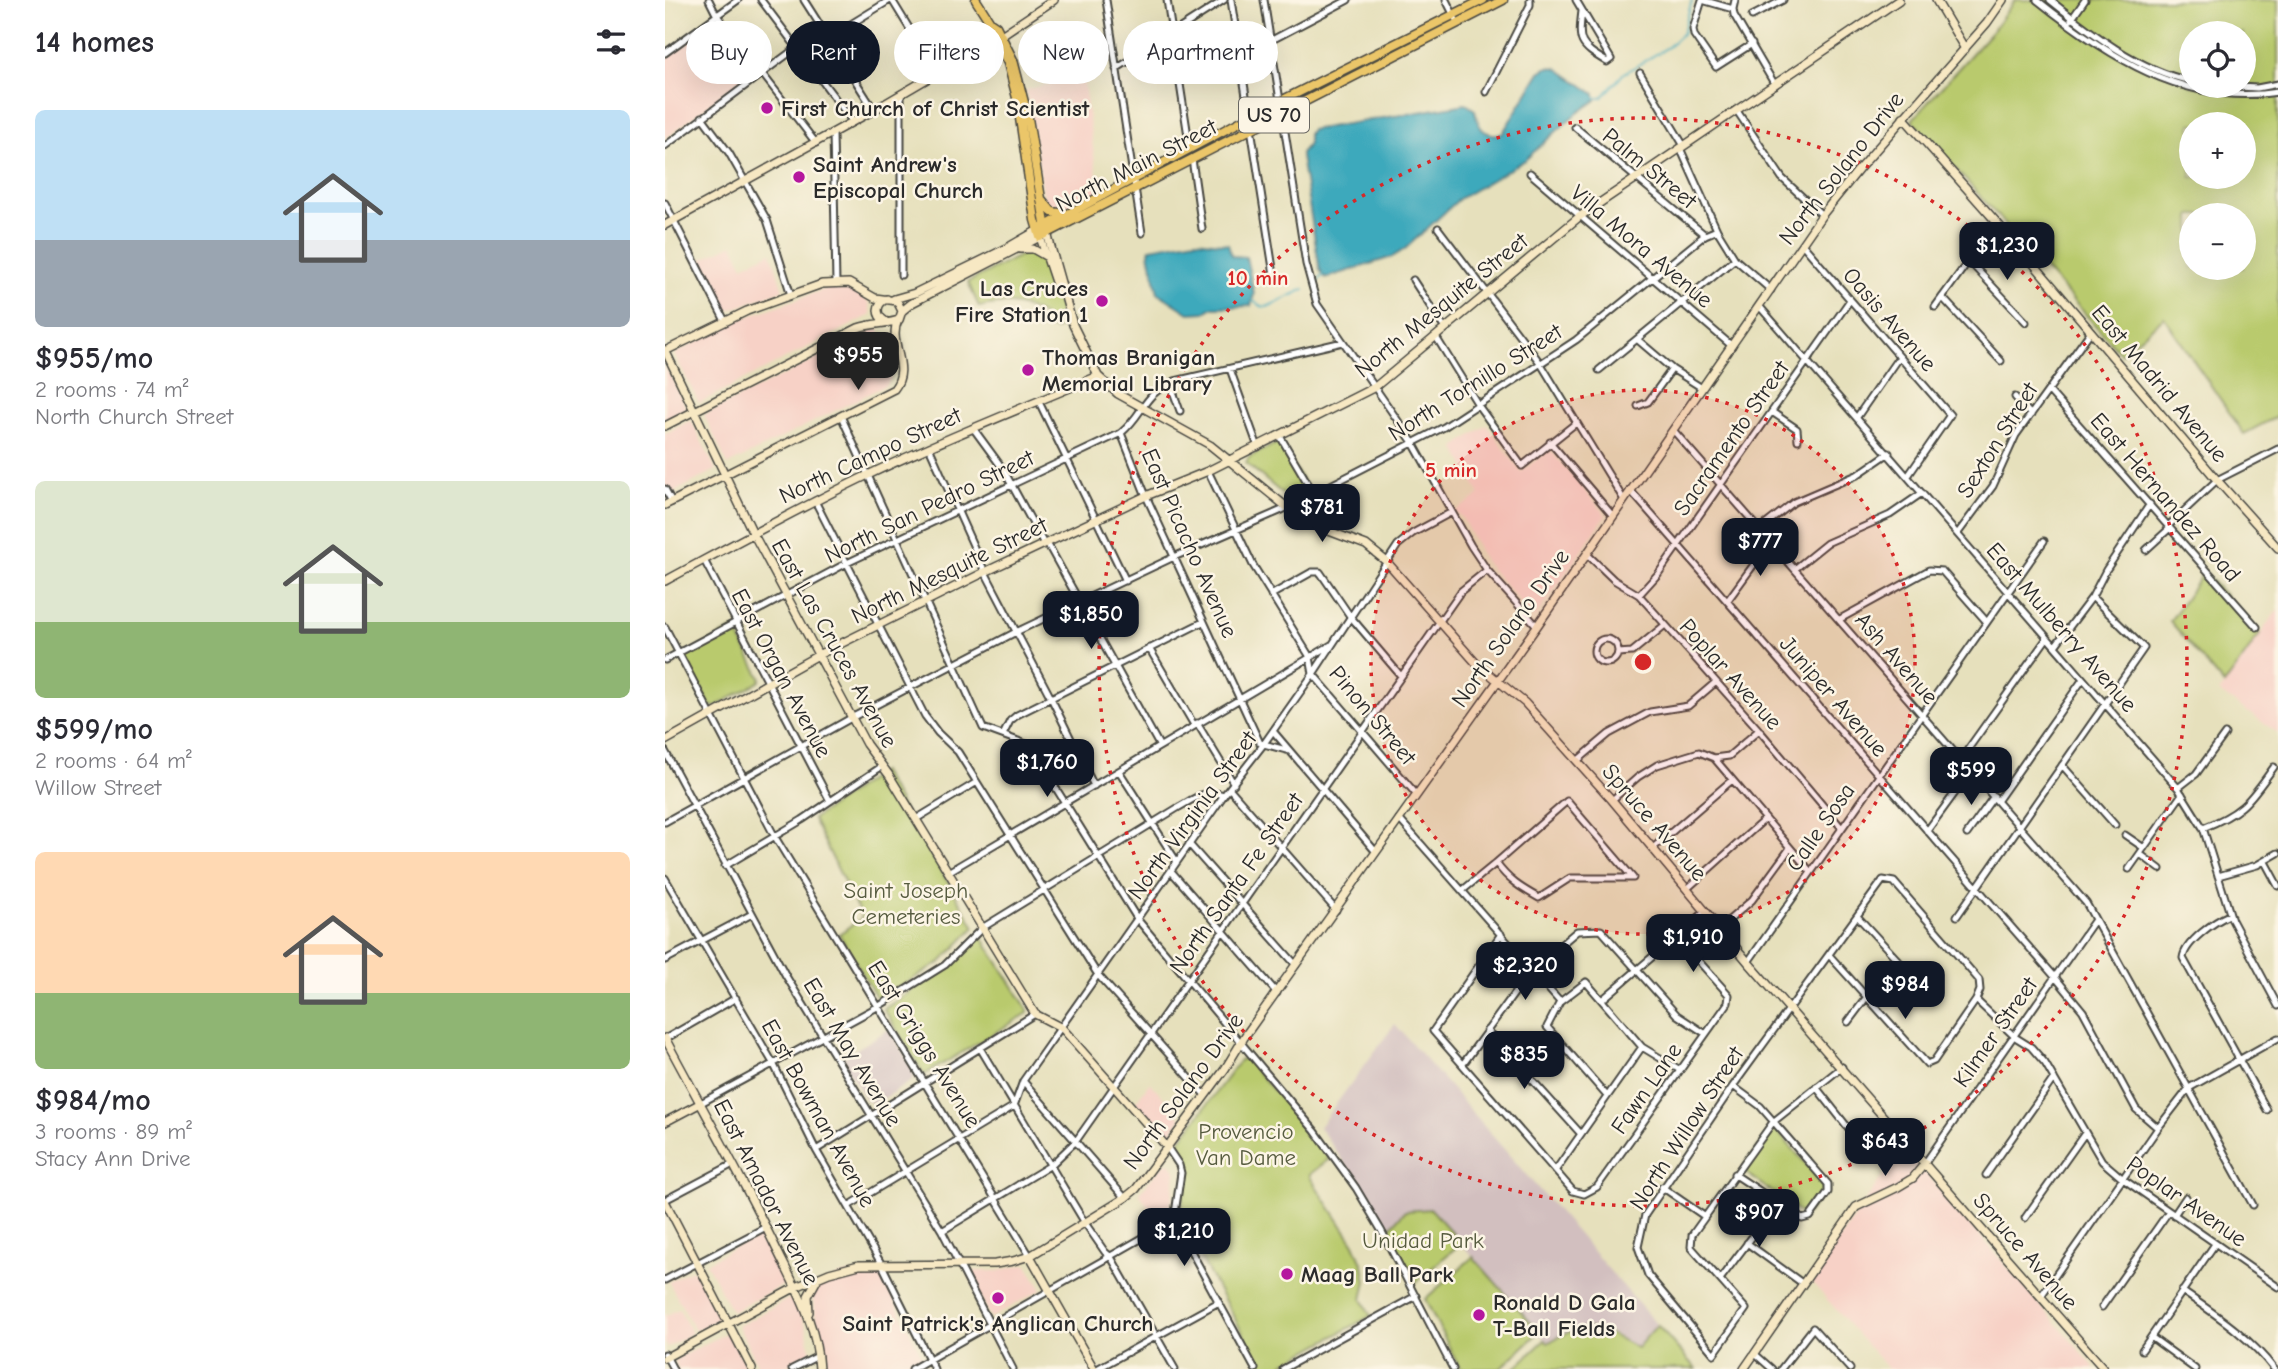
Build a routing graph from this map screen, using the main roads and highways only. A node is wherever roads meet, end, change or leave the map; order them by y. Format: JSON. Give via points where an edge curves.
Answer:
{"nodes":[{"id":1,"x":976,"y":0,"type":"edge"},
{"id":2,"x":1483,"y":0,"type":"edge"},
{"id":3,"x":1503,"y":0,"type":"edge"},
{"id":4,"x":1455,"y":19,"type":"junction"},
{"id":5,"x":989,"y":21,"type":"edge"},
{"id":6,"x":1004,"y":45,"type":"edge"},
{"id":7,"x":1004,"y":51,"type":"edge"},
{"id":8,"x":1248,"y":123,"type":"junction"},
{"id":9,"x":1135,"y":183,"type":"junction"},
{"id":10,"x":1039,"y":194,"type":"junction"},
{"id":11,"x":1067,"y":214,"type":"junction"},
{"id":12,"x":1042,"y":231,"type":"junction"}],
"edges":[{"from":1,"to":5,"type":"main road"},
{"from":2,"to":4,"type":"main road","name":"North Main Street","number":"US 70"},
{"from":3,"to":4,"type":"main road","name":"North Main Street","number":"US 70"},
{"from":4,"to":8,"type":"main road","name":"North Main Street","number":"US 70","via":[[1280,112]]},
{"from":4,"to":8,"type":"main road","name":"North Main Street","number":"US 70","via":[[1279,102]]},
{"from":6,"to":10,"type":"main road","via":[[1020,82]]},
{"from":7,"to":12,"type":"main road"},
{"from":8,"to":9,"type":"main road","name":"North Main Street","number":"US 70"},
{"from":9,"to":11,"type":"main road","name":"North Main Street","number":"US 70"},
{"from":9,"to":12,"type":"main road","name":"North Main Street","number":"US 70"},
{"from":10,"to":11,"type":"main road","via":[[1052,212]]},
{"from":10,"to":12,"type":"main road"},
{"from":11,"to":12,"type":"main road","name":"North Main Street"}]}
